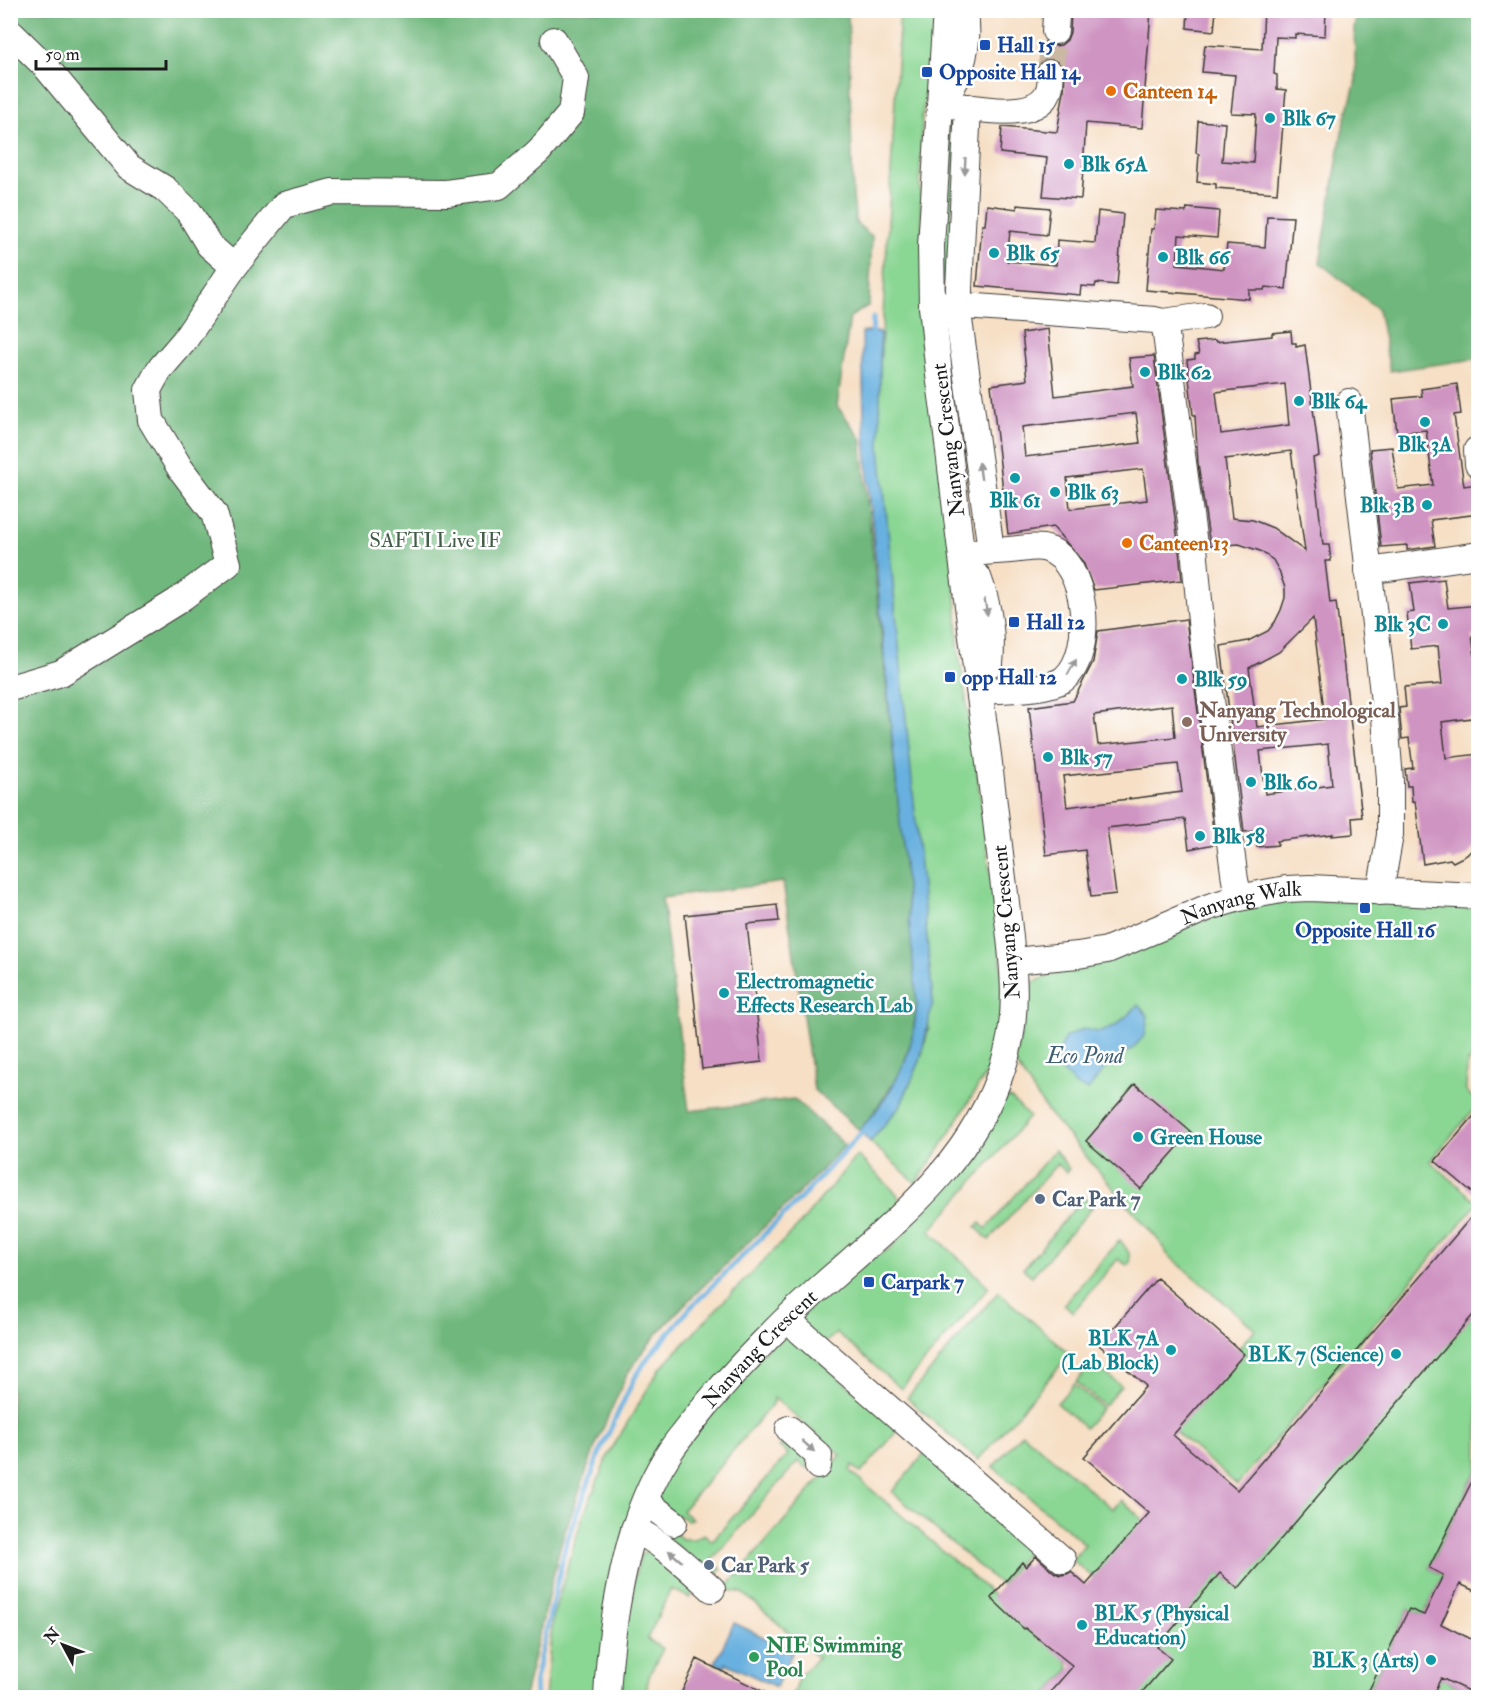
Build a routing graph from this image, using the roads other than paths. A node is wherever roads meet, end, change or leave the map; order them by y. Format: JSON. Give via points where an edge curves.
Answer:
{"nodes":[{"id":1,"x":946,"y":10,"type":"edge"},
{"id":2,"x":964,"y":10,"type":"edge"},
{"id":3,"x":10,"y":32,"type":"edge"},
{"id":4,"x":554,"y":40,"type":"dead end"},
{"id":5,"x":1050,"y":73,"type":"tunnel mouth"},
{"id":6,"x":940,"y":93,"type":"junction"},
{"id":7,"x":968,"y":107,"type":"junction"},
{"id":8,"x":234,"y":267,"type":"junction"},
{"id":9,"x":960,"y":305,"type":"junction"},
{"id":10,"x":932,"y":306,"type":"junction"},
{"id":11,"x":1206,"y":316,"type":"dead end"},
{"id":12,"x":1163,"y":322,"type":"junction"},
{"id":13,"x":1349,"y":402,"type":"dead end"},
{"id":14,"x":991,"y":550,"type":"junction"},
{"id":15,"x":961,"y":555,"type":"junction"},
{"id":16,"x":1472,"y":556,"type":"dead end"},
{"id":17,"x":1368,"y":571,"type":"junction"},
{"id":18,"x":966,"y":592,"type":"junction"},
{"id":19,"x":10,"y":688,"type":"edge"},
{"id":20,"x":980,"y":691,"type":"junction"},
{"id":21,"x":989,"y":762,"type":"junction"},
{"id":22,"x":1380,"y":892,"type":"junction"},
{"id":23,"x":1476,"y":893,"type":"edge"},
{"id":24,"x":1239,"y":898,"type":"junction"},
{"id":25,"x":1013,"y":961,"type":"junction"},
{"id":26,"x":797,"y":1309,"type":"junction"},
{"id":27,"x":789,"y":1429,"type":"dead end"},
{"id":28,"x":818,"y":1466,"type":"dead end"},
{"id":29,"x":645,"y":1501,"type":"junction"},
{"id":30,"x":674,"y":1523,"type":"dead end"},
{"id":31,"x":634,"y":1529,"type":"junction"},
{"id":32,"x":1063,"y":1560,"type":"dead end"},
{"id":33,"x":712,"y":1589,"type":"dead end"},
{"id":34,"x":607,"y":1698,"type":"edge"}],
"edges":[{"from":1,"to":6,"type":"street"},
{"from":2,"to":6,"type":"street","via":[[966,45],[960,70],[952,88]]},
{"from":3,"to":8,"type":"street","via":[[46,67],[129,167],[165,189],[189,212],[209,245]]},
{"from":4,"to":8,"type":"street","via":[[576,78],[571,113],[539,151],[499,186],[446,193],[332,192],[284,205]]},
{"from":5,"to":7,"type":"street","via":[[1047,94],[1024,110]]},
{"from":6,"to":7,"type":"street"},
{"from":6,"to":10,"type":"street","name":"Nanyang Crescent","via":[[929,113],[924,154],[924,207],[932,229]]},
{"from":7,"to":9,"type":"street","one_way":true},
{"from":8,"to":19,"type":"street","via":[[148,390],[151,420],[214,513],[228,564],[176,602],[61,672]]},
{"from":9,"to":10,"type":"street"},
{"from":9,"to":12,"type":"street"},
{"from":14,"to":9,"type":"street","one_way":true},
{"from":10,"to":15,"type":"street","name":"Nanyang Crescent"},
{"from":11,"to":12,"type":"street"},
{"from":12,"to":24,"type":"street"},
{"from":13,"to":17,"type":"street"},
{"from":14,"to":15,"type":"street"},
{"from":20,"to":14,"type":"street","one_way":true,"via":[[1064,680],[1077,658],[1084,624],[1079,587],[1061,558],[1048,549]]},
{"from":15,"to":18,"type":"street","name":"Nanyang Crescent"},
{"from":15,"to":20,"type":"street","one_way":true,"via":[[976,572],[984,591],[989,624],[989,671]]},
{"from":16,"to":17,"type":"street"},
{"from":17,"to":22,"type":"street","via":[[1390,780],[1390,835]]},
{"from":18,"to":20,"type":"street","name":"Nanyang Crescent"},
{"from":18,"to":21,"type":"street","via":[[960,642],[976,735]]},
{"from":20,"to":21,"type":"street","name":"Nanyang Crescent"},
{"from":21,"to":25,"type":"street","name":"Nanyang Crescent"},
{"from":22,"to":23,"type":"street","name":"Nanyang Walk"},
{"from":22,"to":24,"type":"street","name":"Nanyang Walk","via":[[1310,888]]},
{"from":24,"to":25,"type":"street","name":"Nanyang Walk","via":[[1107,950]]},
{"from":25,"to":26,"type":"street","name":"Nanyang Crescent","via":[[1013,1018],[1004,1062],[970,1134],[949,1165],[912,1206]]},
{"from":26,"to":29,"type":"street","name":"Nanyang Crescent","via":[[731,1376],[688,1427]]},
{"from":26,"to":32,"type":"street","via":[[800,1330]]},
{"from":27,"to":28,"type":"street","one_way":true,"via":[[819,1456]]},
{"from":29,"to":30,"type":"street"},
{"from":29,"to":31,"type":"street","name":"Nanyang Crescent"},
{"from":33,"to":31,"type":"street","one_way":true,"via":[[668,1550]]},
{"from":31,"to":34,"type":"street","name":"Nanyang Crescent","via":[[617,1606]]}]}
